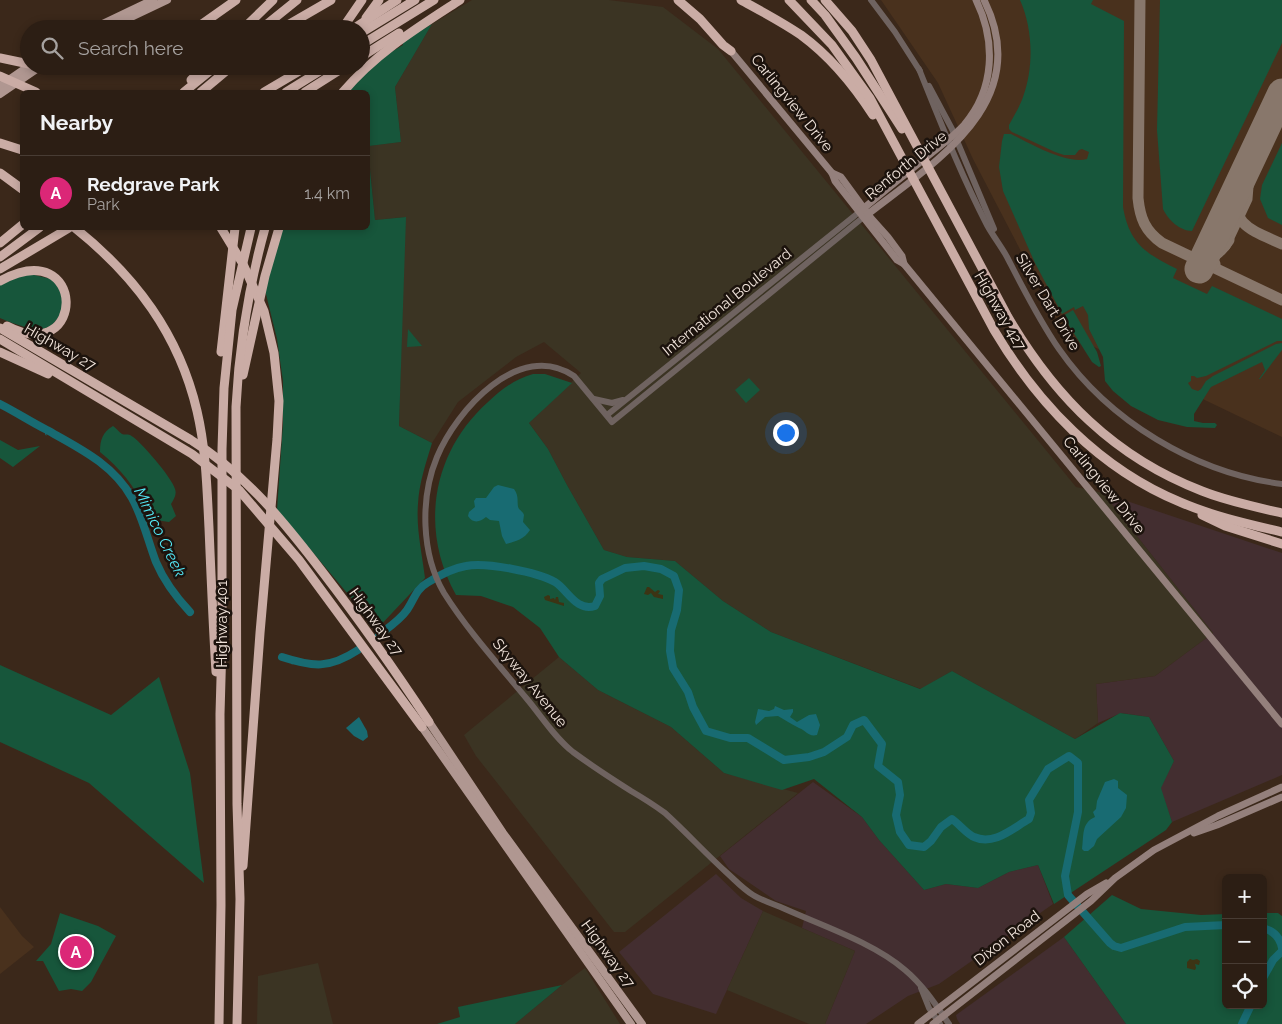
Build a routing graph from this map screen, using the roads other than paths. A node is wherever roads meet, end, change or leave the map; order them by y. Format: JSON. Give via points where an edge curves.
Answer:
{"nodes":[{"id":1,"x":154,"y":0,"type":"edge"},
{"id":2,"x":167,"y":0,"type":"edge"},
{"id":3,"x":236,"y":0,"type":"edge"},
{"id":4,"x":273,"y":0,"type":"edge"},
{"id":5,"x":297,"y":0,"type":"edge"},
{"id":6,"x":331,"y":0,"type":"edge"},
{"id":7,"x":362,"y":0,"type":"edge"},
{"id":8,"x":379,"y":0,"type":"edge"},
{"id":9,"x":396,"y":0,"type":"edge"},
{"id":10,"x":415,"y":0,"type":"edge"},
{"id":11,"x":434,"y":0,"type":"edge"},
{"id":12,"x":452,"y":0,"type":"edge"},
{"id":13,"x":460,"y":0,"type":"edge"},
{"id":14,"x":678,"y":0,"type":"edge"},
{"id":15,"x":688,"y":0,"type":"edge"},
{"id":16,"x":741,"y":0,"type":"edge"},
{"id":17,"x":789,"y":0,"type":"edge"},
{"id":18,"x":811,"y":0,"type":"edge"},
{"id":19,"x":825,"y":0,"type":"edge"},
{"id":20,"x":830,"y":0,"type":"edge"},
{"id":21,"x":871,"y":0,"type":"edge"},
{"id":22,"x":976,"y":0,"type":"edge"},
{"id":23,"x":984,"y":0,"type":"edge"},
{"id":24,"x":111,"y":20,"type":"edge"},
{"id":25,"x":125,"y":20,"type":"edge"},
{"id":26,"x":207,"y":20,"type":"edge"},
{"id":27,"x":253,"y":20,"type":"edge"},
{"id":28,"x":272,"y":20,"type":"edge"},
{"id":29,"x":297,"y":20,"type":"edge"},
{"id":30,"x":348,"y":20,"type":"edge"},
{"id":31,"x":365,"y":20,"type":"edge"},
{"id":32,"x":366,"y":20,"type":"edge"},
{"id":33,"x":370,"y":27,"type":"edge"},
{"id":34,"x":852,"y":30,"type":"junction"},
{"id":35,"x":370,"y":45,"type":"edge"},
{"id":36,"x":370,"y":46,"type":"edge"},
{"id":37,"x":731,"y":50,"type":"junction"},
{"id":38,"x":4,"y":59,"type":"edge"},
{"id":39,"x":20,"y":63,"type":"edge"},
{"id":40,"x":370,"y":64,"type":"edge"},
{"id":41,"x":20,"y":72,"type":"edge"},
{"id":42,"x":28,"y":75,"type":"edge"},
{"id":43,"x":196,"y":75,"type":"edge"},
{"id":44,"x":205,"y":75,"type":"edge"},
{"id":45,"x":221,"y":75,"type":"edge"},
{"id":46,"x":291,"y":75,"type":"edge"},
{"id":47,"x":313,"y":75,"type":"edge"},
{"id":48,"x":315,"y":75,"type":"edge"},
{"id":49,"x":330,"y":75,"type":"edge"},
{"id":50,"x":332,"y":75,"type":"edge"},
{"id":51,"x":358,"y":75,"type":"edge"},
{"id":52,"x":0,"y":76,"type":"edge"},
{"id":53,"x":0,"y":86,"type":"edge"},
{"id":54,"x":31,"y":90,"type":"edge"},
{"id":55,"x":180,"y":90,"type":"edge"},
{"id":56,"x":186,"y":90,"type":"edge"},
{"id":57,"x":203,"y":90,"type":"edge"},
{"id":58,"x":266,"y":90,"type":"edge"},
{"id":59,"x":289,"y":90,"type":"edge"},
{"id":60,"x":306,"y":90,"type":"edge"},
{"id":61,"x":308,"y":90,"type":"edge"},
{"id":62,"x":321,"y":90,"type":"edge"},
{"id":63,"x":345,"y":90,"type":"edge"},
{"id":64,"x":0,"y":94,"type":"edge"},
{"id":65,"x":951,"y":137,"type":"junction"},
{"id":66,"x":0,"y":143,"type":"edge"},
{"id":67,"x":954,"y":146,"type":"junction"},
{"id":68,"x":20,"y":149,"type":"edge"},
{"id":69,"x":899,"y":153,"type":"junction"},
{"id":70,"x":920,"y":153,"type":"junction"},
{"id":71,"x":0,"y":173,"type":"edge"},
{"id":72,"x":20,"y":188,"type":"edge"},
{"id":73,"x":864,"y":213,"type":"junction"},
{"id":74,"x":20,"y":227,"type":"edge"},
{"id":75,"x":36,"y":230,"type":"edge"},
{"id":76,"x":66,"y":230,"type":"edge"},
{"id":77,"x":78,"y":230,"type":"edge"},
{"id":78,"x":223,"y":230,"type":"edge"},
{"id":79,"x":235,"y":230,"type":"edge"},
{"id":80,"x":251,"y":230,"type":"edge"},
{"id":81,"x":265,"y":230,"type":"edge"},
{"id":82,"x":278,"y":230,"type":"edge"},
{"id":83,"x":0,"y":243,"type":"edge"},
{"id":84,"x":0,"y":257,"type":"edge"},
{"id":85,"x":0,"y":269,"type":"edge"},
{"id":86,"x":0,"y":281,"type":"edge"},
{"id":87,"x":0,"y":322,"type":"edge"},
{"id":88,"x":0,"y":328,"type":"edge"},
{"id":89,"x":0,"y":339,"type":"edge"},
{"id":90,"x":0,"y":352,"type":"edge"},
{"id":91,"x":224,"y":388,"type":"junction"},
{"id":92,"x":589,"y":394,"type":"junction"},
{"id":93,"x":626,"y":398,"type":"junction"},
{"id":94,"x":111,"y":406,"type":"junction"},
{"id":95,"x":236,"y":407,"type":"junction"},
{"id":96,"x":607,"y":415,"type":"junction"},
{"id":97,"x":612,"y":422,"type":"joint"},
{"id":98,"x":1282,"y":484,"type":"edge"},
{"id":99,"x":1180,"y":503,"type":"junction"},
{"id":100,"x":1282,"y":512,"type":"edge"},
{"id":101,"x":1282,"y":532,"type":"edge"},
{"id":102,"x":1282,"y":544,"type":"edge"},
{"id":103,"x":220,"y":714,"type":"junction"},
{"id":104,"x":426,"y":724,"type":"junction"},
{"id":105,"x":1282,"y":724,"type":"edge"},
{"id":106,"x":1282,"y":787,"type":"edge"},
{"id":107,"x":1282,"y":798,"type":"edge"},
{"id":108,"x":1177,"y":839,"type":"junction"},
{"id":109,"x":1115,"y":878,"type":"junction"},
{"id":110,"x":240,"y":898,"type":"junction"},
{"id":111,"x":921,"y":986,"type":"junction"},
{"id":112,"x":626,"y":1003,"type":"junction"},
{"id":113,"x":938,"y":1008,"type":"junction"},
{"id":114,"x":932,"y":1013,"type":"junction"},
{"id":115,"x":943,"y":1015,"type":"junction"},
{"id":116,"x":936,"y":1023,"type":"edge"},
{"id":117,"x":219,"y":1024,"type":"edge"},
{"id":118,"x":237,"y":1024,"type":"edge"},
{"id":119,"x":631,"y":1024,"type":"edge"},
{"id":120,"x":642,"y":1024,"type":"edge"},
{"id":121,"x":650,"y":1024,"type":"edge"},
{"id":122,"x":918,"y":1024,"type":"edge"},
{"id":123,"x":949,"y":1024,"type":"edge"}],
"edges":[{"from":1,"to":24,"type":"main road"},
{"from":2,"to":25,"type":"main road"},
{"from":3,"to":26,"type":"highway"},
{"from":4,"to":27,"type":"highway"},
{"from":5,"to":28,"type":"highway"},
{"from":6,"to":29,"type":"highway"},
{"from":7,"to":30,"type":"highway"},
{"from":8,"to":31,"type":"highway"},
{"from":9,"to":32,"type":"highway"},
{"from":10,"to":33,"type":"highway"},
{"from":11,"to":35,"type":"highway"},
{"from":12,"to":36,"type":"highway"},
{"from":13,"to":40,"type":"highway","via":[[408,33]]},
{"from":14,"to":37,"type":"highway"},
{"from":15,"to":37,"type":"highway","via":[[716,28]]},
{"from":16,"to":69,"type":"highway","via":[[799,34],[828,58],[850,82]]},
{"from":17,"to":69,"type":"highway","name":"Highway 427","via":[[820,31],[852,71]]},
{"from":18,"to":70,"type":"highway","via":[[842,38]]},
{"from":19,"to":34,"type":"highway","name":"Highway 427"},
{"from":20,"to":34,"type":"highway"},
{"from":21,"to":65,"type":"street","name":"Silver Dart Drive","via":[[919,69]]},
{"from":22,"to":65,"type":"main road","name":"Renforth Drive","via":[[989,38],[988,75],[972,114]]},
{"from":23,"to":67,"type":"main road","name":"Renforth Drive","via":[[996,34],[995,79],[978,118]]},
{"from":34,"to":70,"type":"highway","name":"Highway 427"},
{"from":37,"to":73,"type":"main road","name":"Carlingview Drive","via":[[832,172],[841,177]]},
{"from":38,"to":39,"type":"highway"},
{"from":41,"to":53,"type":"main road"},
{"from":42,"to":64,"type":"main road"},
{"from":43,"to":55,"type":"highway"},
{"from":44,"to":56,"type":"highway"},
{"from":45,"to":57,"type":"highway"},
{"from":46,"to":58,"type":"highway"},
{"from":47,"to":59,"type":"highway"},
{"from":48,"to":60,"type":"highway"},
{"from":49,"to":62,"type":"highway"},
{"from":50,"to":61,"type":"highway"},
{"from":51,"to":63,"type":"highway"},
{"from":52,"to":54,"type":"highway"},
{"from":65,"to":67,"type":"street","name":"Silver Dart Drive"},
{"from":65,"to":73,"type":"main road","name":"Renforth Drive"},
{"from":66,"to":68,"type":"highway"},
{"from":67,"to":73,"type":"main road","name":"Renforth Drive"},
{"from":67,"to":98,"type":"street","name":"Silver Dart Drive","via":[[999,244],[1042,322],[1078,374],[1121,415],[1173,450],[1218,469]]},
{"from":69,"to":99,"type":"highway","name":"Highway 427","via":[[994,330],[1042,398],[1096,451],[1138,481]]},
{"from":70,"to":100,"type":"highway","name":"Highway 427","via":[[1022,341],[1048,378],[1078,411],[1116,444],[1167,475],[1208,494]]},
{"from":71,"to":72,"type":"highway"},
{"from":73,"to":93,"type":"street","name":"International Boulevard"},
{"from":73,"to":97,"type":"street","name":"International Boulevard"},
{"from":73,"to":105,"type":"main road","name":"Carlingview Drive"},
{"from":74,"to":83,"type":"highway"},
{"from":75,"to":84,"type":"highway"},
{"from":76,"to":85,"type":"highway"},
{"from":77,"to":103,"type":"highway","via":[[128,276],[158,318],[184,370],[197,411],[207,488]]},
{"from":78,"to":110,"type":"highway","via":[[250,277],[268,326],[278,395]]},
{"from":79,"to":91,"type":"highway","via":[[222,337]]},
{"from":80,"to":91,"type":"highway","name":"Highway 401","via":[[232,310]]},
{"from":81,"to":95,"type":"highway","name":"Highway 401","via":[[248,298]]},
{"from":82,"to":95,"type":"highway","via":[[264,276]]},
{"from":86,"to":87,"type":"highway","via":[[24,271],[44,272],[61,283],[67,301],[63,318],[53,329],[45,332],[28,334]]},
{"from":88,"to":104,"type":"highway","name":"Highway 27","via":[[197,443],[240,475],[323,573],[376,644]]},
{"from":89,"to":94,"type":"highway","name":"Highway 27"},
{"from":90,"to":94,"type":"highway"},
{"from":91,"to":103,"type":"highway","name":"Highway 401"},
{"from":92,"to":93,"type":"street","via":[[595,400],[612,403]]},
{"from":92,"to":96,"type":"street","name":"Skyway Avenue"},
{"from":92,"to":111,"type":"street","name":"Skyway Avenue","via":[[568,372],[540,365],[528,367],[500,380],[458,420],[436,458],[429,485],[425,527],[434,569],[443,591],[489,653],[571,750],[664,813],[752,894],[862,943],[907,971]]},
{"from":93,"to":96,"type":"street","name":"International Boulevard"},
{"from":94,"to":104,"type":"highway","name":"Highway 27","via":[[204,462],[249,500]]},
{"from":95,"to":110,"type":"highway","name":"Highway 401"},
{"from":96,"to":97,"type":"street","name":"Skyway Avenue"},
{"from":99,"to":101,"type":"highway","name":"Highway 427"},
{"from":99,"to":102,"type":"highway","via":[[1225,526]]},
{"from":103,"to":117,"type":"highway","name":"Highway 401"},
{"from":104,"to":112,"type":"main road","name":"Highway 27"},
{"from":104,"to":119,"type":"main road","name":"Highway 27"},
{"from":106,"to":108,"type":"main road","name":"Dixon Road"},
{"from":107,"to":108,"type":"main road","name":"Dixon Road"},
{"from":108,"to":109,"type":"main road","name":"Dixon Road","via":[[1140,859]]},
{"from":109,"to":113,"type":"main road","name":"Dixon Road","via":[[1087,894]]},
{"from":109,"to":115,"type":"main road","name":"Dixon Road","via":[[1070,918]]},
{"from":110,"to":118,"type":"highway","name":"Highway 401"},
{"from":111,"to":113,"type":"street","name":"Skyway Avenue"},
{"from":111,"to":114,"type":"street","name":"Skyway Avenue"},
{"from":112,"to":120,"type":"main road","name":"Highway 27"},
{"from":112,"to":121,"type":"main road"},
{"from":113,"to":114,"type":"main road","name":"Dixon Road"},
{"from":113,"to":115,"type":"street","name":"Skyway Avenue"},
{"from":114,"to":116,"type":"street","name":"Skyway Avenue"},
{"from":114,"to":122,"type":"main road","name":"Dixon Road"},
{"from":115,"to":116,"type":"main road","name":"Dixon Road"},
{"from":115,"to":123,"type":"street","name":"Skyway Avenue"}]}
